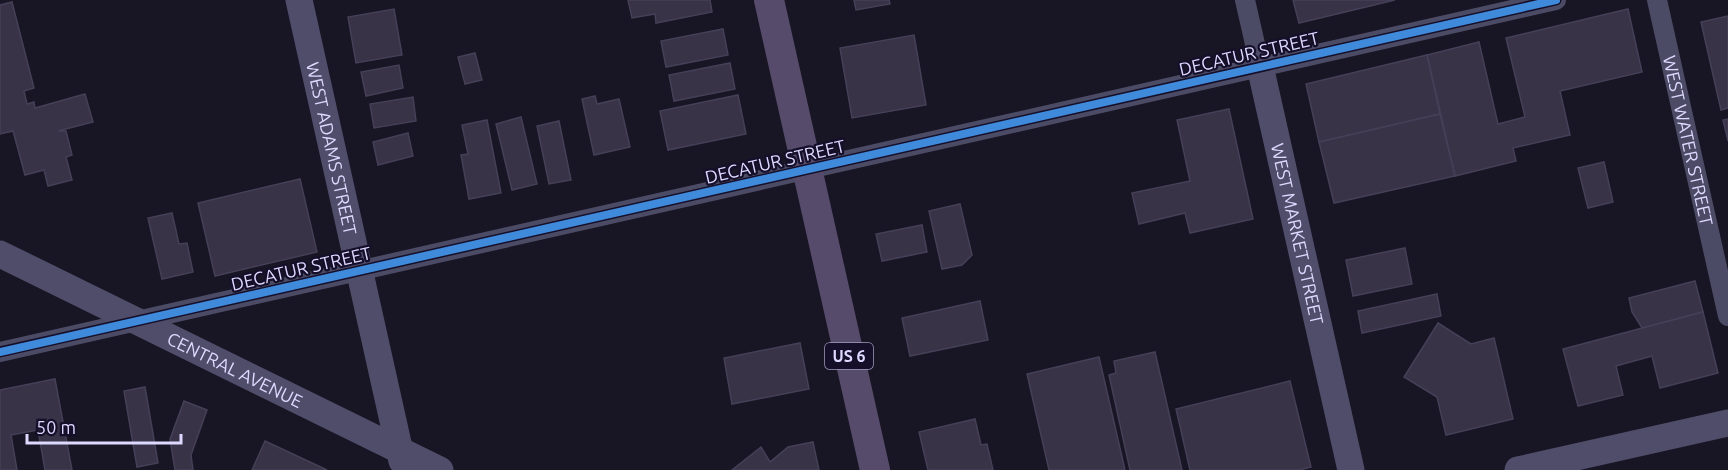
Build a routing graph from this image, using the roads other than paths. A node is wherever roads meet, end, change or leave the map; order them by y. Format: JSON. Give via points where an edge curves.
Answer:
{"nodes":[{"id":1,"x":298,"y":0,"type":"edge"},
{"id":2,"x":769,"y":0,"type":"edge"},
{"id":3,"x":1245,"y":0,"type":"edge"},
{"id":4,"x":1556,"y":0,"type":"edge"},
{"id":5,"x":1658,"y":0,"type":"edge"},
{"id":6,"x":1260,"y":66,"type":"junction"},
{"id":7,"x":806,"y":169,"type":"junction"},
{"id":8,"x":0,"y":254,"type":"edge"},
{"id":9,"x":361,"y":270,"type":"junction"},
{"id":10,"x":1728,"y":316,"type":"edge"},
{"id":11,"x":134,"y":321,"type":"junction"},
{"id":12,"x":0,"y":351,"type":"edge"},
{"id":13,"x":1728,"y":423,"type":"edge"},
{"id":14,"x":402,"y":460,"type":"edge"},
{"id":15,"x":440,"y":470,"type":"edge"},
{"id":16,"x":875,"y":470,"type":"edge"},
{"id":17,"x":1351,"y":470,"type":"edge"},
{"id":18,"x":1518,"y":470,"type":"edge"}],
"edges":[{"from":1,"to":9,"type":"street","name":"WEST ADAMS STREET"},
{"from":2,"to":7,"type":"main road","number":"US 6"},
{"from":3,"to":6,"type":"street","name":"WEST MARKET STREET"},
{"from":4,"to":6,"type":"street","name":"DECATUR STREET"},
{"from":5,"to":10,"type":"street","name":"WEST WATER STREET"},
{"from":6,"to":7,"type":"street","name":"DECATUR STREET"},
{"from":6,"to":17,"type":"street","name":"WEST MARKET STREET"},
{"from":7,"to":9,"type":"street","name":"DECATUR STREET"},
{"from":7,"to":16,"type":"main road","number":"US 6"},
{"from":8,"to":11,"type":"street","name":"CENTRAL AVENUE"},
{"from":9,"to":11,"type":"street","name":"DECATUR STREET"},
{"from":9,"to":14,"type":"street","name":"WEST ADAMS STREET"},
{"from":11,"to":12,"type":"street","name":"DECATUR STREET"},
{"from":11,"to":14,"type":"street","name":"CENTRAL AVENUE"},
{"from":13,"to":18,"type":"street"},
{"from":14,"to":15,"type":"street","name":"CENTRAL AVENUE"}]}
